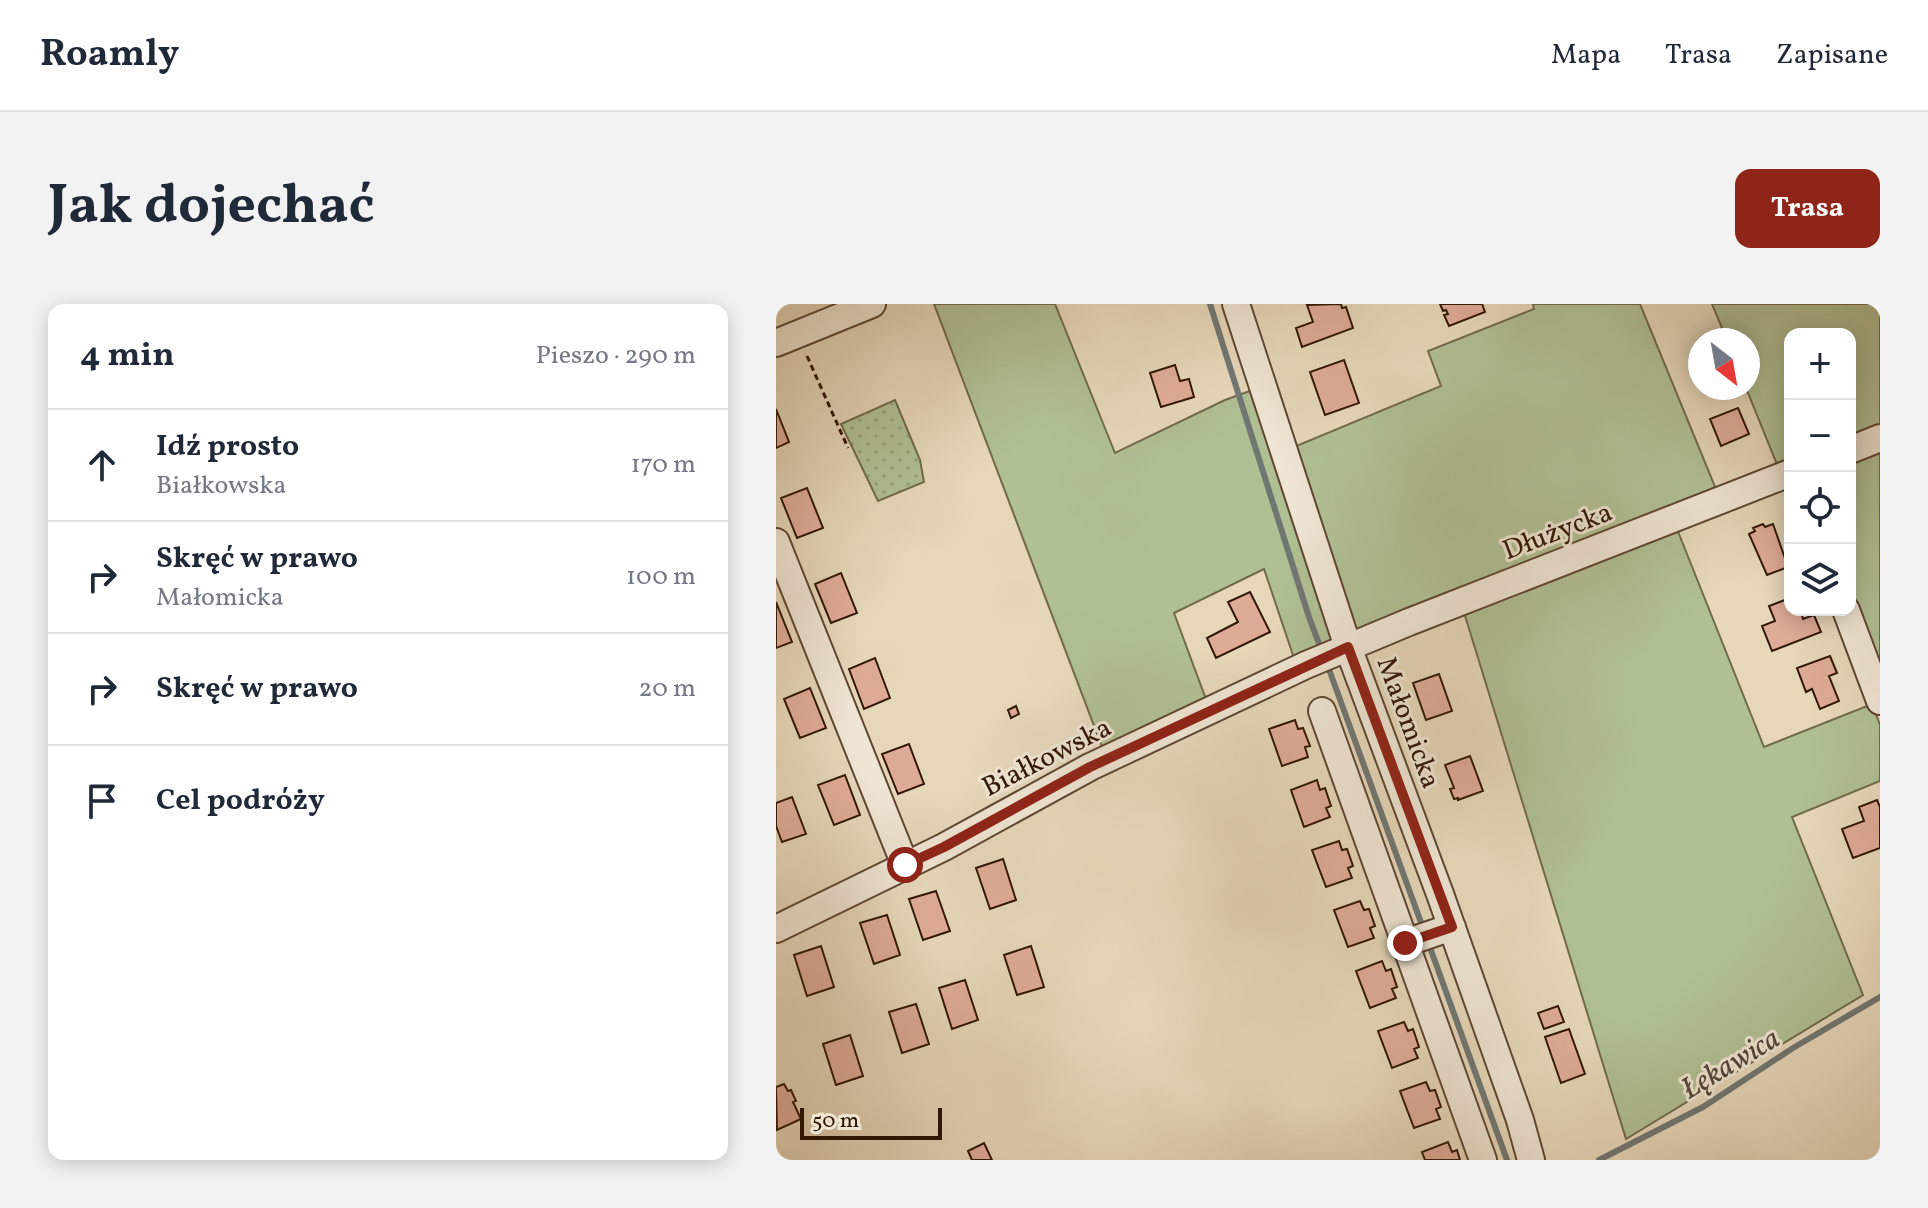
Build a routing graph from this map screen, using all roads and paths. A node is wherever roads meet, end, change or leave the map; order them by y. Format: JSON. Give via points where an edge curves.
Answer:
{"nodes":[{"id":1,"x":872,"y":304,"type":"edge"},
{"id":2,"x":1236,"y":304,"type":"edge"},
{"id":3,"x":786,"y":338,"type":"edge"},
{"id":4,"x":1880,"y":438,"type":"edge"},
{"id":5,"x":848,"y":448,"type":"dead end"},
{"id":6,"x":1856,"y":448,"type":"edge"},
{"id":7,"x":1784,"y":475,"type":"edge"},
{"id":8,"x":776,"y":542,"type":"edge"},
{"id":9,"x":1848,"y":616,"type":"edge"},
{"id":10,"x":1348,"y":647,"type":"junction"},
{"id":11,"x":1880,"y":701,"type":"edge"},
{"id":12,"x":1322,"y":711,"type":"dead end"},
{"id":13,"x":905,"y":865,"type":"junction"},
{"id":14,"x":776,"y":929,"type":"edge"},
{"id":15,"x":1446,"y":929,"type":"junction"},
{"id":16,"x":1408,"y":942,"type":"junction"},
{"id":17,"x":1483,"y":1160,"type":"edge"},
{"id":18,"x":1531,"y":1160,"type":"edge"}],
"edges":[{"from":1,"to":3,"type":"street"},
{"from":2,"to":10,"type":"street","name":"Małomicka"},
{"from":3,"to":5,"type":"path"},
{"from":4,"to":6,"type":"street"},
{"from":7,"to":10,"type":"street","name":"Dłużycka"},
{"from":8,"to":13,"type":"street"},
{"from":9,"to":11,"type":"street"},
{"from":10,"to":13,"type":"street","name":"Białkowska","via":[[1090,767]]},
{"from":10,"to":15,"type":"street","name":"Małomicka"},
{"from":12,"to":16,"type":"street"},
{"from":13,"to":14,"type":"street","name":"Białkowska"},
{"from":15,"to":16,"type":"street"},
{"from":15,"to":18,"type":"street","name":"Małomicka"},
{"from":16,"to":17,"type":"street"}]}
